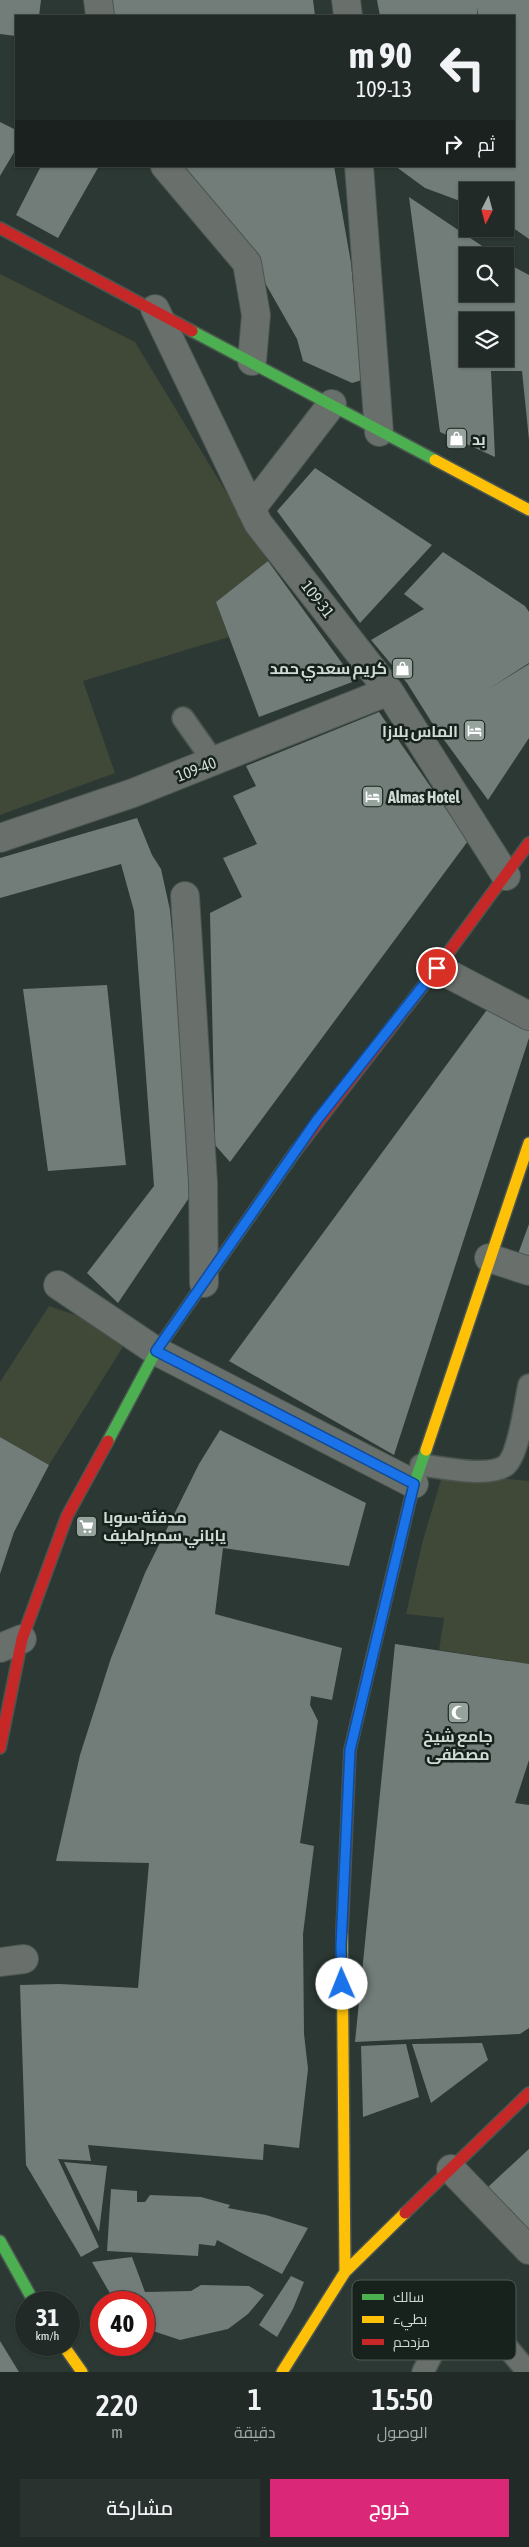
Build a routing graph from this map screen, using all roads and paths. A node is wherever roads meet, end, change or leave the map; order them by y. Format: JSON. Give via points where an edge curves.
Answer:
{"nodes":[{"id":1,"x":98,"y":0,"type":"edge"},
{"id":2,"x":346,"y":0,"type":"edge"},
{"id":3,"x":100,"y":15,"type":"edge"},
{"id":4,"x":348,"y":15,"type":"edge"},
{"id":5,"x":166,"y":167,"type":"edge"},
{"id":6,"x":359,"y":167,"type":"edge"},
{"id":7,"x":0,"y":228,"type":"edge"},
{"id":8,"x":155,"y":309,"type":"junction"},
{"id":9,"x":252,"y":361,"type":"junction"},
{"id":10,"x":332,"y":404,"type":"junction"},
{"id":11,"x":379,"y":432,"type":"junction"},
{"id":12,"x":251,"y":509,"type":"junction"},
{"id":13,"x":529,"y":510,"type":"edge"},
{"id":14,"x":389,"y":691,"type":"junction"},
{"id":15,"x":182,"y":718,"type":"dead end"},
{"id":16,"x":214,"y":762,"type":"junction"},
{"id":17,"x":0,"y":838,"type":"edge"},
{"id":18,"x":529,"y":843,"type":"edge"},
{"id":19,"x":506,"y":876,"type":"junction"},
{"id":20,"x":185,"y":896,"type":"dead end"},
{"id":21,"x":437,"y":968,"type":"junction"},
{"id":22,"x":529,"y":1016,"type":"edge"},
{"id":23,"x":529,"y":1144,"type":"edge"},
{"id":24,"x":489,"y":1258,"type":"junction"},
{"id":25,"x":529,"y":1271,"type":"edge"},
{"id":26,"x":204,"y":1283,"type":"junction"},
{"id":27,"x":58,"y":1285,"type":"dead end"},
{"id":28,"x":156,"y":1351,"type":"junction"},
{"id":29,"x":529,"y":1385,"type":"edge"},
{"id":30,"x":418,"y":1474,"type":"junction"},
{"id":31,"x":11,"y":1643,"type":"edge"},
{"id":32,"x":0,"y":1748,"type":"edge"},
{"id":33,"x":529,"y":2093,"type":"edge"},
{"id":34,"x":450,"y":2169,"type":"junction"},
{"id":35,"x":0,"y":2242,"type":"edge"},
{"id":36,"x":529,"y":2250,"type":"edge"},
{"id":37,"x":345,"y":2272,"type":"junction"},
{"id":38,"x":28,"y":2291,"type":"edge"},
{"id":39,"x":71,"y":2356,"type":"edge"},
{"id":40,"x":516,"y":2358,"type":"edge"},
{"id":41,"x":429,"y":2360,"type":"edge"},
{"id":42,"x":82,"y":2372,"type":"edge"},
{"id":43,"x":282,"y":2372,"type":"edge"},
{"id":44,"x":423,"y":2372,"type":"edge"},
{"id":45,"x":528,"y":2372,"type":"edge"}],
"edges":[{"from":1,"to":3,"type":"street"},
{"from":2,"to":4,"type":"street"},
{"from":5,"to":9,"type":"street","via":[[247,263],[256,315]]},
{"from":6,"to":11,"type":"street"},
{"from":7,"to":8,"type":"main road"},
{"from":8,"to":9,"type":"main road"},
{"from":8,"to":12,"type":"street","name":"109-31"},
{"from":9,"to":10,"type":"main road"},
{"from":10,"to":11,"type":"main road"},
{"from":10,"to":12,"type":"street"},
{"from":11,"to":13,"type":"main road"},
{"from":12,"to":14,"type":"street","name":"109-31"},
{"from":14,"to":16,"type":"street","name":"109-40"},
{"from":14,"to":19,"type":"street","name":"109-31"},
{"from":15,"to":16,"type":"lane"},
{"from":16,"to":17,"type":"street","name":"109-40"},
{"from":18,"to":19,"type":"main road"},
{"from":19,"to":21,"type":"main road"},
{"from":20,"to":26,"type":"street","via":[[204,1182]]},
{"from":21,"to":22,"type":"street"},
{"from":21,"to":26,"type":"main road","via":[[317,1120]]},
{"from":23,"to":24,"type":"main road"},
{"from":24,"to":25,"type":"street"},
{"from":24,"to":30,"type":"main road"},
{"from":26,"to":28,"type":"main road"},
{"from":27,"to":28,"type":"street"},
{"from":28,"to":30,"type":"street"},
{"from":28,"to":31,"type":"main road","via":[[67,1516]]},
{"from":29,"to":30,"type":"lane","via":[[514,1453],[506,1465],[494,1470]]},
{"from":30,"to":37,"type":"main road","via":[[350,1750],[341,1946]]},
{"from":31,"to":32,"type":"main road"},
{"from":33,"to":34,"type":"main road"},
{"from":34,"to":36,"type":"street"},
{"from":34,"to":37,"type":"main road"},
{"from":35,"to":38,"type":"main road"},
{"from":37,"to":43,"type":"main road"},
{"from":39,"to":42,"type":"main road"},
{"from":40,"to":45,"type":"lane"},
{"from":41,"to":44,"type":"lane"}]}
